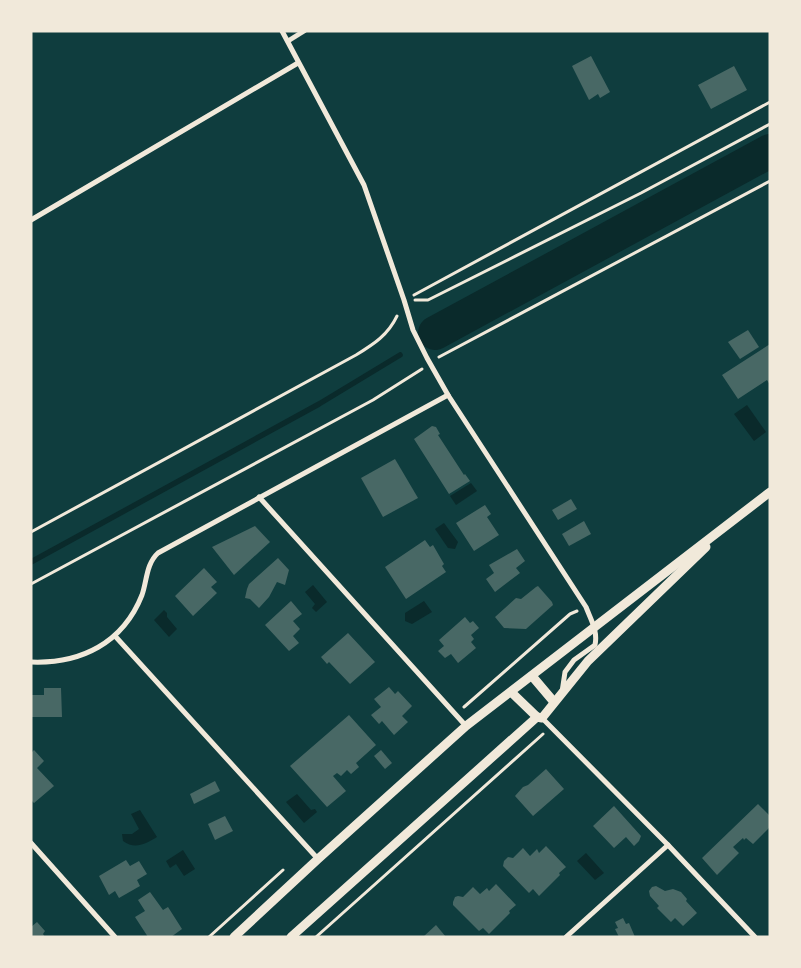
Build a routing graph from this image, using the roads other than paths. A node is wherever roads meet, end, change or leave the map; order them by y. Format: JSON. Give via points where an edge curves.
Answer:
{"nodes":[{"id":1,"x":282,"y":31,"type":"edge"},
{"id":2,"x":304,"y":31,"type":"edge"},
{"id":3,"x":288,"y":41,"type":"junction"},
{"id":4,"x":298,"y":63,"type":"junction"},
{"id":5,"x":31,"y":220,"type":"edge"},
{"id":6,"x":448,"y":395,"type":"junction"},
{"id":7,"x":770,"y":492,"type":"edge"},
{"id":8,"x":259,"y":497,"type":"junction"},
{"id":9,"x":737,"y":518,"type":"junction"},
{"id":10,"x":594,"y":626,"type":"junction"},
{"id":11,"x":115,"y":636,"type":"junction"},
{"id":12,"x":31,"y":662,"type":"edge"},
{"id":13,"x":532,"y":676,"type":"junction"},
{"id":14,"x":511,"y":692,"type":"junction"},
{"id":15,"x":562,"y":692,"type":"junction"},
{"id":16,"x":554,"y":702,"type":"junction"},
{"id":17,"x":539,"y":717,"type":"junction"},
{"id":18,"x":466,"y":726,"type":"junction"},
{"id":19,"x":31,"y":843,"type":"edge"},
{"id":20,"x":668,"y":845,"type":"junction"},
{"id":21,"x":318,"y":859,"type":"junction"},
{"id":22,"x":115,"y":937,"type":"edge"},
{"id":23,"x":234,"y":937,"type":"edge"},
{"id":24,"x":291,"y":937,"type":"edge"},
{"id":25,"x":566,"y":937,"type":"edge"},
{"id":26,"x":755,"y":937,"type":"edge"}],
"edges":[{"from":1,"to":3,"type":"street"},
{"from":2,"to":3,"type":"street"},
{"from":3,"to":4,"type":"street"},
{"from":4,"to":5,"type":"street"},
{"from":4,"to":6,"type":"street","via":[[364,185],[413,330]]},
{"from":6,"to":8,"type":"street"},
{"from":6,"to":10,"type":"street","via":[[586,608]]},
{"from":7,"to":9,"type":"street"},
{"from":8,"to":11,"type":"street","via":[[152,558],[141,596]]},
{"from":8,"to":18,"type":"street"},
{"from":9,"to":10,"type":"street"},
{"from":9,"to":15,"type":"street","via":[[588,661]]},
{"from":10,"to":13,"type":"street"},
{"from":10,"to":15,"type":"street","via":[[595,645],[564,672]]},
{"from":11,"to":12,"type":"street","via":[[100,647],[71,658]]},
{"from":11,"to":21,"type":"street"},
{"from":13,"to":14,"type":"street"},
{"from":13,"to":16,"type":"street"},
{"from":14,"to":17,"type":"street"},
{"from":14,"to":18,"type":"street"},
{"from":15,"to":16,"type":"street"},
{"from":16,"to":17,"type":"street"},
{"from":17,"to":20,"type":"street"},
{"from":17,"to":24,"type":"street"},
{"from":18,"to":21,"type":"street"},
{"from":19,"to":22,"type":"street"},
{"from":20,"to":25,"type":"street"},
{"from":20,"to":26,"type":"street"},
{"from":21,"to":23,"type":"street"}]}
